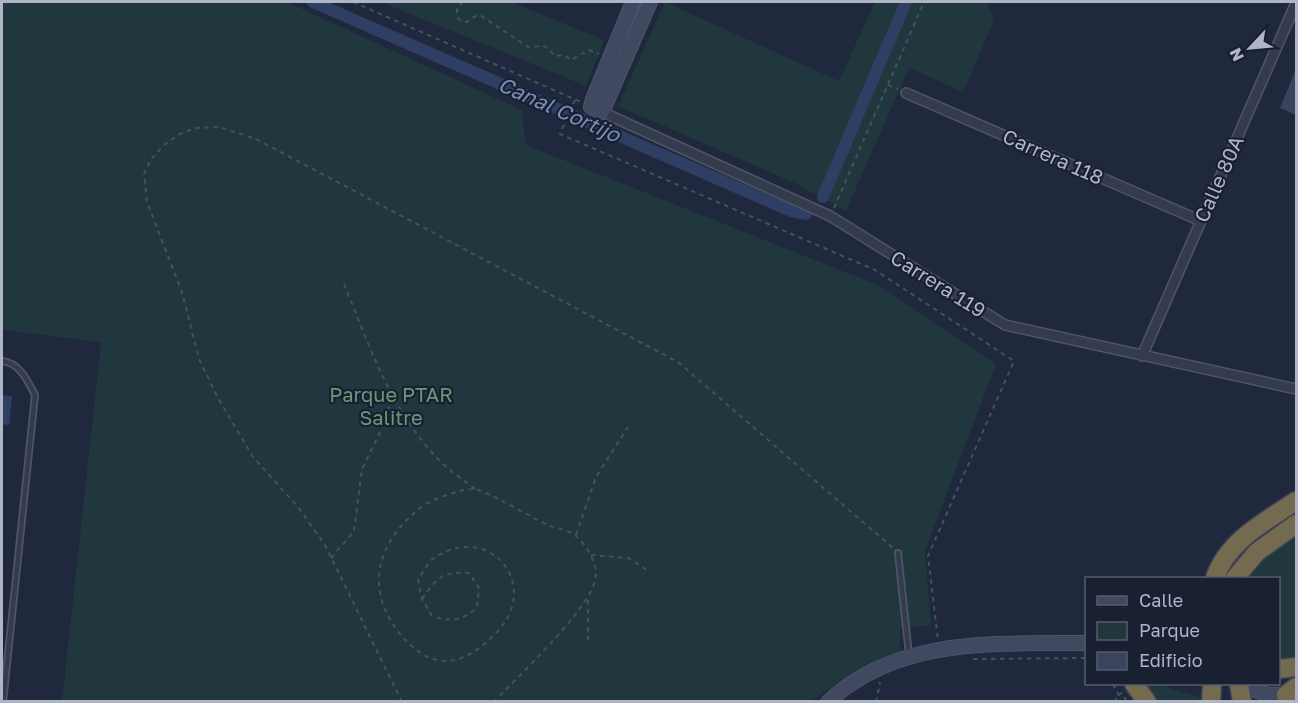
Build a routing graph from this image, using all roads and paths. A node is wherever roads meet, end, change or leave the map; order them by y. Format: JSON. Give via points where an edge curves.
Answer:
{"nodes":[{"id":1,"x":353,"y":2,"type":"edge"},
{"id":2,"x":463,"y":2,"type":"edge"},
{"id":3,"x":633,"y":2,"type":"edge"},
{"id":4,"x":650,"y":2,"type":"edge"},
{"id":5,"x":924,"y":2,"type":"edge"},
{"id":6,"x":1296,"y":3,"type":"edge"},
{"id":7,"x":609,"y":59,"type":"junction"},
{"id":8,"x":906,"y":93,"type":"dead end"},
{"id":9,"x":602,"y":112,"type":"junction"},
{"id":10,"x":831,"y":216,"type":"junction"},
{"id":11,"x":1201,"y":221,"type":"junction"},
{"id":12,"x":344,"y":284,"type":"dead end"},
{"id":13,"x":1142,"y":356,"type":"junction"},
{"id":14,"x":2,"y":361,"type":"edge"},
{"id":15,"x":1296,"y":389,"type":"edge"},
{"id":16,"x":391,"y":396,"type":"junction"},
{"id":17,"x":628,"y":427,"type":"dead end"},
{"id":18,"x":475,"y":489,"type":"junction"},
{"id":19,"x":1296,"y":501,"type":"edge"},
{"id":20,"x":1296,"y":524,"type":"edge"},
{"id":21,"x":576,"y":535,"type":"junction"},
{"id":22,"x":898,"y":553,"type":"joint"},
{"id":23,"x":591,"y":555,"type":"junction"},
{"id":24,"x":332,"y":558,"type":"junction"},
{"id":25,"x":651,"y":572,"type":"dead end"},
{"id":26,"x":1216,"y":577,"type":"edge"},
{"id":27,"x":1237,"y":577,"type":"edge"},
{"id":28,"x":422,"y":599,"type":"junction"},
{"id":29,"x":588,"y":600,"type":"junction"},
{"id":30,"x":1085,"y":643,"type":"edge"},
{"id":31,"x":588,"y":644,"type":"dead end"},
{"id":32,"x":939,"y":648,"type":"junction"},
{"id":33,"x":909,"y":656,"type":"junction"},
{"id":34,"x":1085,"y":658,"type":"edge"},
{"id":35,"x":964,"y":659,"type":"dead end"},
{"id":36,"x":1296,"y":667,"type":"edge"},
{"id":37,"x":1280,"y":669,"type":"edge"},
{"id":38,"x":888,"y":678,"type":"dead end"},
{"id":39,"x":880,"y":681,"type":"junction"},
{"id":40,"x":1114,"y":685,"type":"edge"},
{"id":41,"x":1135,"y":685,"type":"edge"},
{"id":42,"x":1212,"y":685,"type":"edge"},
{"id":43,"x":1238,"y":685,"type":"edge"},
{"id":44,"x":1241,"y":685,"type":"edge"},
{"id":45,"x":873,"y":686,"type":"dead end"},
{"id":46,"x":1293,"y":692,"type":"edge"},
{"id":47,"x":3,"y":702,"type":"edge"},
{"id":48,"x":402,"y":702,"type":"edge"},
{"id":49,"x":494,"y":702,"type":"edge"},
{"id":50,"x":828,"y":702,"type":"edge"},
{"id":51,"x":876,"y":702,"type":"edge"},
{"id":52,"x":1117,"y":702,"type":"edge"},
{"id":53,"x":1122,"y":702,"type":"edge"},
{"id":54,"x":1127,"y":702,"type":"edge"},
{"id":55,"x":1147,"y":702,"type":"edge"},
{"id":56,"x":1211,"y":702,"type":"edge"},
{"id":57,"x":1242,"y":702,"type":"edge"}],
"edges":[{"from":1,"to":32,"type":"path","via":[[575,100],[560,134],[876,270],[1014,361],[928,556]]},
{"from":2,"to":7,"type":"path","via":[[456,8],[462,22],[480,15],[528,47],[550,48],[554,56],[564,55],[571,60],[592,50]]},
{"from":3,"to":7,"type":"main road"},
{"from":4,"to":9,"type":"main road"},
{"from":5,"to":10,"type":"path"},
{"from":6,"to":11,"type":"street","name":"Calle 80A"},
{"from":7,"to":9,"type":"main road","via":[[591,107]]},
{"from":8,"to":11,"type":"street","name":"Carrera 118"},
{"from":9,"to":10,"type":"street","name":"Carrera 119"},
{"from":10,"to":13,"type":"street","name":"Carrera 119","via":[[1005,325]]},
{"from":11,"to":13,"type":"street","name":"Calle 80A"},
{"from":12,"to":16,"type":"path"},
{"from":13,"to":15,"type":"street","name":"Carrera 119"},
{"from":14,"to":47,"type":"lane","via":[[23,374],[35,395]]},
{"from":16,"to":18,"type":"path","via":[[437,459]]},
{"from":16,"to":24,"type":"path","via":[[386,420],[362,469],[354,531]]},
{"from":17,"to":21,"type":"path","via":[[596,477]]},
{"from":18,"to":21,"type":"path","via":[[524,515]]},
{"from":18,"to":28,"type":"path","via":[[422,506],[399,526],[384,550],[379,597],[411,647],[431,660],[453,661],[471,652],[492,638],[508,620],[515,602],[512,577],[496,554],[476,546],[454,548],[432,559],[418,579]]},
{"from":19,"to":26,"type":"highway","via":[[1239,542]]},
{"from":20,"to":27,"type":"highway","via":[[1257,552]]},
{"from":21,"to":23,"type":"path"},
{"from":22,"to":24,"type":"path","via":[[678,362],[256,140],[219,128],[195,128],[164,145],[151,159],[144,174],[147,202],[182,292],[199,359],[218,398],[253,457],[298,507]]},
{"from":22,"to":33,"type":"lane"},
{"from":23,"to":25,"type":"path","via":[[628,558]]},
{"from":23,"to":29,"type":"path","via":[[596,578]]},
{"from":24,"to":48,"type":"path"},
{"from":28,"to":28,"type":"path","via":[[432,616],[450,621],[465,618],[477,608],[479,588],[469,573],[451,572],[437,579]]},
{"from":29,"to":31,"type":"path"},
{"from":29,"to":49,"type":"path"},
{"from":30,"to":32,"type":"main road"},
{"from":32,"to":33,"type":"main road"},
{"from":33,"to":50,"type":"main road","via":[[874,670]]},
{"from":34,"to":35,"type":"path"},
{"from":36,"to":37,"type":"highway"},
{"from":38,"to":39,"type":"path"},
{"from":39,"to":45,"type":"path"},
{"from":39,"to":51,"type":"path"},
{"from":40,"to":53,"type":"path","bridge":true},
{"from":41,"to":55,"type":"highway"},
{"from":42,"to":56,"type":"highway"},
{"from":43,"to":57,"type":"highway"},
{"from":44,"to":46,"type":"main road","via":[[1269,695]]},
{"from":52,"to":54,"type":"path","bridge":true,"via":[[1115,697],[1122,693]]}]}
